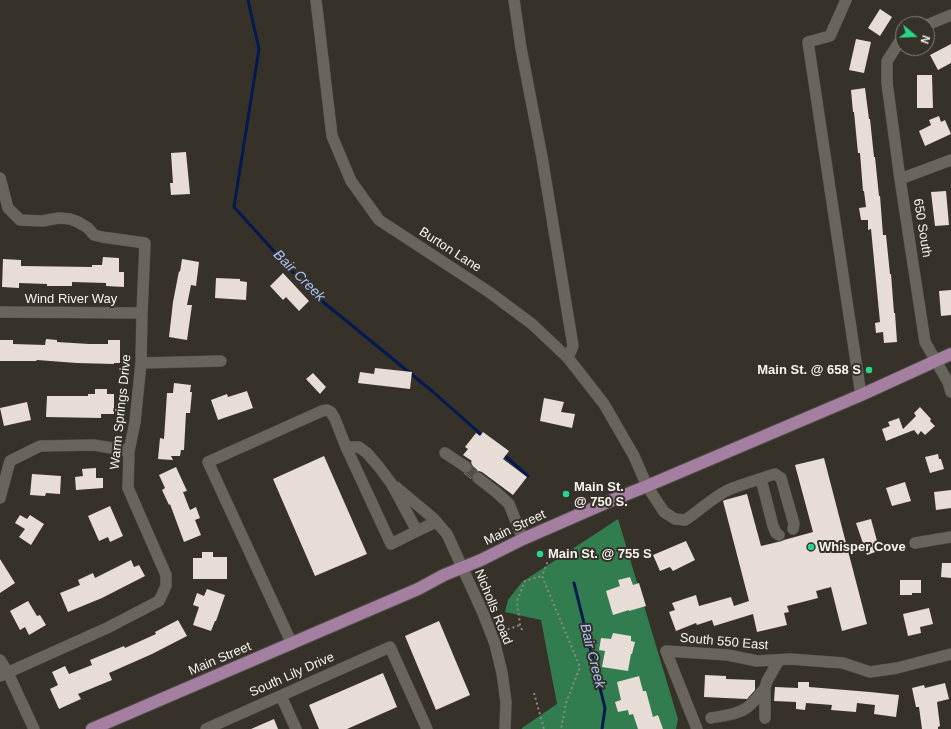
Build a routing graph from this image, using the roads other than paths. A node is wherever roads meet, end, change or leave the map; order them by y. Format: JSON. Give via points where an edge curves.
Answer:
{"nodes":[{"id":1,"x":316,"y":0,"type":"edge"},
{"id":2,"x":514,"y":0,"type":"edge"},
{"id":3,"x":846,"y":0,"type":"edge"},
{"id":4,"x":951,"y":15,"type":"edge"},
{"id":5,"x":935,"y":22,"type":"edge"},
{"id":6,"x":895,"y":49,"type":"edge"},
{"id":7,"x":951,"y":160,"type":"edge"},
{"id":8,"x":0,"y":178,"type":"edge"},
{"id":9,"x":900,"y":179,"type":"junction"},
{"id":10,"x":0,"y":312,"type":"edge"},
{"id":11,"x":142,"y":314,"type":"junction"},
{"id":12,"x":951,"y":354,"type":"edge"},
{"id":13,"x":568,"y":358,"type":"junction"},
{"id":14,"x":936,"y":360,"type":"junction"},
{"id":15,"x":221,"y":361,"type":"dead end"},
{"id":16,"x":141,"y":363,"type":"junction"},
{"id":17,"x":951,"y":392,"type":"edge"},
{"id":18,"x":861,"y":395,"type":"junction"},
{"id":19,"x":346,"y":447,"type":"junction"},
{"id":20,"x":129,"y":451,"type":"junction"},
{"id":21,"x":445,"y":453,"type":"dead end"},
{"id":22,"x":466,"y":467,"type":"tunnel mouth"},
{"id":23,"x":478,"y":478,"type":"tunnel mouth"},
{"id":24,"x":761,"y":478,"type":"junction"},
{"id":25,"x":391,"y":483,"type":"junction"},
{"id":26,"x":647,"y":486,"type":"junction"},
{"id":27,"x":0,"y":498,"type":"edge"},
{"id":28,"x":436,"y":522,"type":"junction"},
{"id":29,"x":793,"y":529,"type":"dead end"},
{"id":30,"x":417,"y":531,"type":"junction"},
{"id":31,"x":779,"y":534,"type":"dead end"},
{"id":32,"x":951,"y":537,"type":"edge"},
{"id":33,"x":523,"y":539,"type":"junction"},
{"id":34,"x":915,"y":543,"type":"dead end"},
{"id":35,"x":461,"y":567,"type":"junction"},
{"id":36,"x":292,"y":644,"type":"junction"},
{"id":37,"x":951,"y":654,"type":"edge"},
{"id":38,"x":0,"y":660,"type":"edge"},
{"id":39,"x":779,"y":660,"type":"junction"},
{"id":40,"x":4,"y":674,"type":"edge"},
{"id":41,"x":764,"y":688,"type":"junction"},
{"id":42,"x":281,"y":696,"type":"junction"},
{"id":43,"x":711,"y":718,"type":"dead end"},
{"id":44,"x":765,"y":718,"type":"dead end"},
{"id":45,"x":34,"y":729,"type":"edge"},
{"id":46,"x":92,"y":729,"type":"edge"},
{"id":47,"x":206,"y":729,"type":"edge"},
{"id":48,"x":296,"y":729,"type":"edge"},
{"id":49,"x":426,"y":729,"type":"edge"},
{"id":50,"x":505,"y":729,"type":"edge"},
{"id":51,"x":697,"y":729,"type":"edge"}],
"edges":[{"from":1,"to":13,"type":"street","name":"Burton Lane","via":[[332,136],[351,181],[379,220],[532,324]]},
{"from":2,"to":13,"type":"street","via":[[573,346]]},
{"from":3,"to":18,"type":"street","via":[[830,36],[808,42]]},
{"from":4,"to":5,"type":"street"},
{"from":6,"to":9,"type":"street","name":"650 South","via":[[887,61],[887,83]]},
{"from":7,"to":9,"type":"street"},
{"from":8,"to":11,"type":"street","name":"Warm Springs Drive","via":[[8,208],[20,220],[70,220],[88,228],[94,235],[145,243]]},
{"from":9,"to":14,"type":"street","name":"650 South","via":[[925,342]]},
{"from":10,"to":11,"type":"street","name":"Wind River Way"},
{"from":11,"to":16,"type":"street","name":"Warm Springs Drive"},
{"from":12,"to":14,"type":"main road","name":"Main Street"},
{"from":13,"to":26,"type":"street","name":"Burton Lane","via":[[604,404],[634,456]]},
{"from":14,"to":17,"type":"street","name":"650 South"},
{"from":14,"to":18,"type":"main road","name":"Main Street"},
{"from":15,"to":16,"type":"street"},
{"from":16,"to":20,"type":"street","name":"Warm Springs Drive","via":[[135,422]]},
{"from":18,"to":26,"type":"main road","name":"Main Street"},
{"from":19,"to":25,"type":"street","via":[[359,447],[367,453]]},
{"from":19,"to":30,"type":"street","via":[[391,544]]},
{"from":19,"to":36,"type":"street","via":[[332,412],[327,410],[208,462]]},
{"from":20,"to":27,"type":"street","via":[[94,445],[40,446],[10,461]]},
{"from":20,"to":40,"type":"street","name":"Warm Springs Drive","via":[[128,488],[166,575],[166,586],[161,596],[158,601],[107,628]]},
{"from":21,"to":22,"type":"street"},
{"from":23,"to":33,"type":"street","via":[[509,504]]},
{"from":24,"to":26,"type":"street","name":"Burton Lane","via":[[728,490],[685,520],[675,519],[664,512]]},
{"from":24,"to":29,"type":"street","via":[[775,474],[781,478],[794,524]]},
{"from":24,"to":31,"type":"street","via":[[773,526]]},
{"from":25,"to":28,"type":"street","name":"Nicholls Road"},
{"from":25,"to":30,"type":"street"},
{"from":26,"to":33,"type":"main road","name":"Main Street"},
{"from":28,"to":30,"type":"street"},
{"from":28,"to":35,"type":"street","name":"Nicholls Road","via":[[446,534]]},
{"from":32,"to":34,"type":"street"},
{"from":33,"to":35,"type":"main road","name":"Main Street"},
{"from":35,"to":36,"type":"main road","name":"Main Street","via":[[418,589]]},
{"from":35,"to":50,"type":"street","name":"Nicholls Road","via":[[490,630],[499,659],[506,702]]},
{"from":36,"to":46,"type":"main road","name":"Main Street"},
{"from":37,"to":39,"type":"street","name":"South 550 East","via":[[898,668],[870,672],[843,663]]},
{"from":38,"to":40,"type":"street"},
{"from":39,"to":41,"type":"street","name":"South 550 East"},
{"from":39,"to":51,"type":"street","name":"South 550 East","via":[[757,661],[728,655],[666,651]]},
{"from":40,"to":45,"type":"street"},
{"from":41,"to":43,"type":"street","via":[[745,709]]},
{"from":41,"to":44,"type":"street","name":"South 550 East"},
{"from":42,"to":47,"type":"street","name":"South Lily Drive"},
{"from":42,"to":48,"type":"street"},
{"from":42,"to":49,"type":"street","name":"South Lily Drive","via":[[390,647]]}]}
